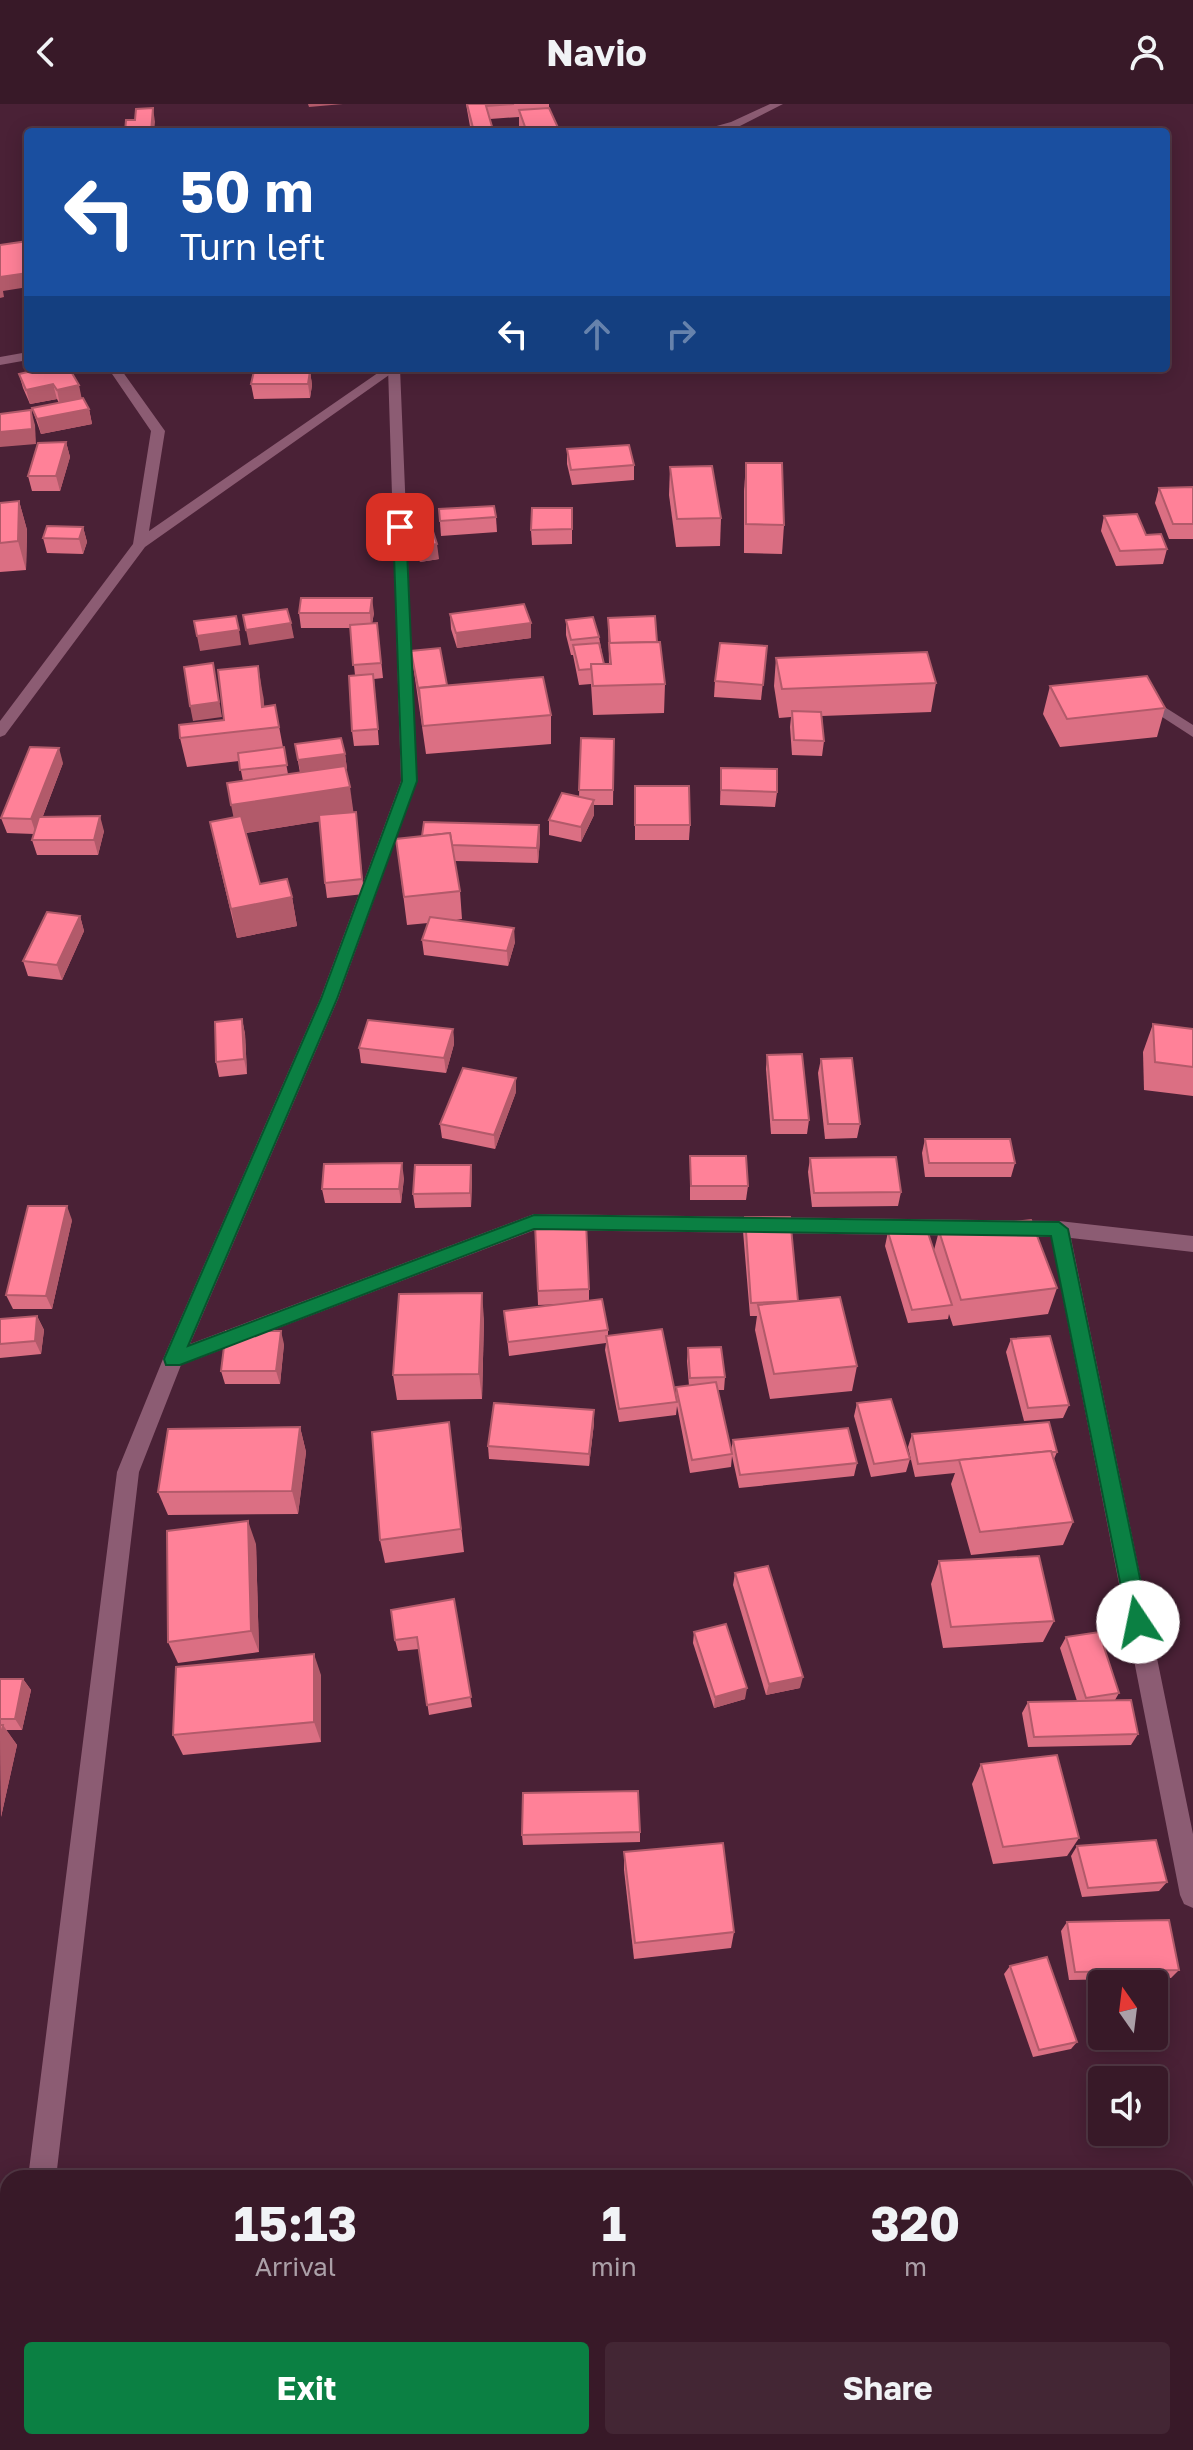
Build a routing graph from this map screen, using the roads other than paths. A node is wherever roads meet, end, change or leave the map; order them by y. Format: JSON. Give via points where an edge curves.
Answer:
{"nodes":[{"id":1,"x":778,"y":104,"type":"edge"},
{"id":2,"x":719,"y":128,"type":"edge"},
{"id":3,"x":24,"y":357,"type":"edge"},
{"id":4,"x":0,"y":361,"type":"edge"},
{"id":5,"x":117,"y":372,"type":"edge"},
{"id":6,"x":387,"y":372,"type":"edge"},
{"id":7,"x":393,"y":372,"type":"edge"},
{"id":8,"x":140,"y":544,"type":"junction"},
{"id":9,"x":1144,"y":699,"type":"edge"},
{"id":10,"x":0,"y":732,"type":"edge"},
{"id":11,"x":1193,"y":732,"type":"edge"},
{"id":12,"x":1059,"y":1229,"type":"junction"},
{"id":13,"x":1193,"y":1244,"type":"edge"},
{"id":14,"x":173,"y":1359,"type":"junction"},
{"id":15,"x":1193,"y":1895,"type":"edge"},
{"id":16,"x":43,"y":2170,"type":"edge"}],
"edges":[{"from":1,"to":2,"type":"street"},
{"from":3,"to":4,"type":"street"},
{"from":5,"to":8,"type":"street","via":[[158,431]]},
{"from":6,"to":8,"type":"street"},
{"from":7,"to":14,"type":"street","via":[[409,781],[329,999]]},
{"from":8,"to":10,"type":"street"},
{"from":9,"to":11,"type":"street"},
{"from":12,"to":13,"type":"street"},
{"from":12,"to":14,"type":"street","via":[[534,1222]]},
{"from":12,"to":15,"type":"street"},
{"from":14,"to":16,"type":"street","via":[[128,1472]]}]}
